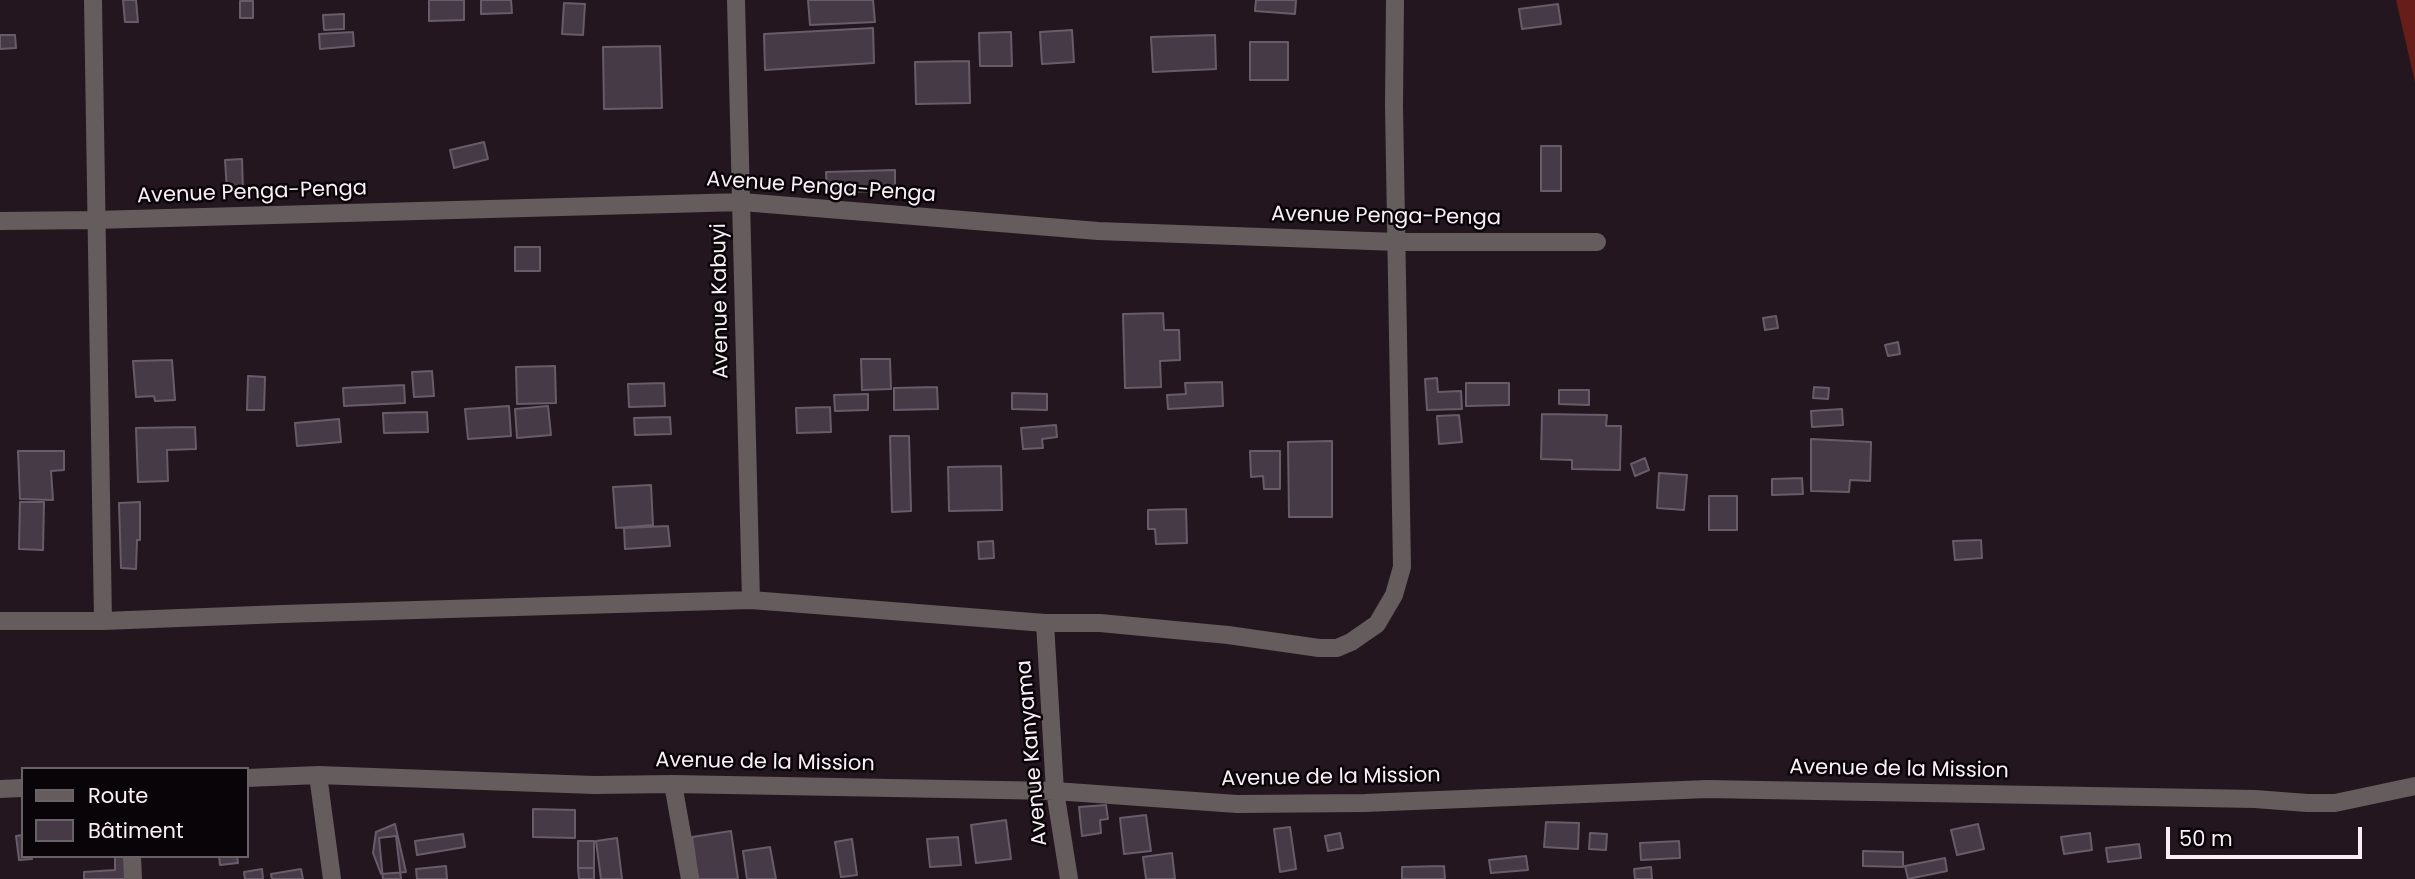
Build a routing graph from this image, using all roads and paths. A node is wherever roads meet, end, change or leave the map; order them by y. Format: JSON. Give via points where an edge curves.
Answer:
{"nodes":[{"id":1,"x":93,"y":0,"type":"edge"},
{"id":2,"x":736,"y":0,"type":"edge"},
{"id":3,"x":1395,"y":0,"type":"edge"},
{"id":4,"x":742,"y":202,"type":"junction"},
{"id":5,"x":95,"y":220,"type":"junction"},
{"id":6,"x":0,"y":221,"type":"edge"},
{"id":7,"x":1397,"y":242,"type":"junction"},
{"id":8,"x":1597,"y":243,"type":"dead end"},
{"id":9,"x":751,"y":600,"type":"junction"},
{"id":10,"x":0,"y":621,"type":"edge"},
{"id":11,"x":103,"y":621,"type":"junction"},
{"id":12,"x":1045,"y":623,"type":"junction"},
{"id":13,"x":318,"y":775,"type":"junction"},
{"id":14,"x":248,"y":779,"type":"edge"},
{"id":15,"x":673,"y":784,"type":"junction"},
{"id":16,"x":2415,"y":786,"type":"edge"},
{"id":17,"x":21,"y":788,"type":"edge"},
{"id":18,"x":0,"y":789,"type":"edge"},
{"id":19,"x":1055,"y":791,"type":"junction"},
{"id":20,"x":132,"y":858,"type":"edge"},
{"id":21,"x":133,"y":879,"type":"edge"},
{"id":22,"x":332,"y":879,"type":"edge"},
{"id":23,"x":690,"y":879,"type":"edge"},
{"id":24,"x":1069,"y":879,"type":"edge"}],
"edges":[{"from":1,"to":5,"type":"street"},
{"from":2,"to":4,"type":"street","name":"Avenue Kabuyi"},
{"from":3,"to":7,"type":"street"},
{"from":4,"to":5,"type":"street","name":"Avenue Penga-Penga"},
{"from":4,"to":7,"type":"street","name":"Avenue Penga-Penga","via":[[1098,231]]},
{"from":4,"to":9,"type":"street","name":"Avenue Kabuyi"},
{"from":5,"to":6,"type":"street","name":"Avenue Penga-Penga"},
{"from":5,"to":11,"type":"street"},
{"from":7,"to":8,"type":"street","name":"Avenue Penga-Penga"},
{"from":7,"to":12,"type":"street","via":[[1402,567],[1394,595],[1377,624],[1337,648],[1319,648],[1157,627]]},
{"from":9,"to":11,"type":"street"},
{"from":9,"to":12,"type":"street"},
{"from":10,"to":11,"type":"street"},
{"from":12,"to":19,"type":"street","name":"Avenue Kanyama"},
{"from":13,"to":14,"type":"street","name":"Avenue de la Mission"},
{"from":13,"to":15,"type":"street","name":"Avenue de la Mission"},
{"from":13,"to":22,"type":"street"},
{"from":15,"to":19,"type":"street","name":"Avenue de la Mission"},
{"from":15,"to":23,"type":"street"},
{"from":16,"to":19,"type":"street","name":"Avenue de la Mission","via":[[2335,803],[1707,789],[1237,804]]},
{"from":17,"to":18,"type":"street"},
{"from":19,"to":24,"type":"street","name":"Avenue Kanyama"},
{"from":20,"to":21,"type":"street"}]}
